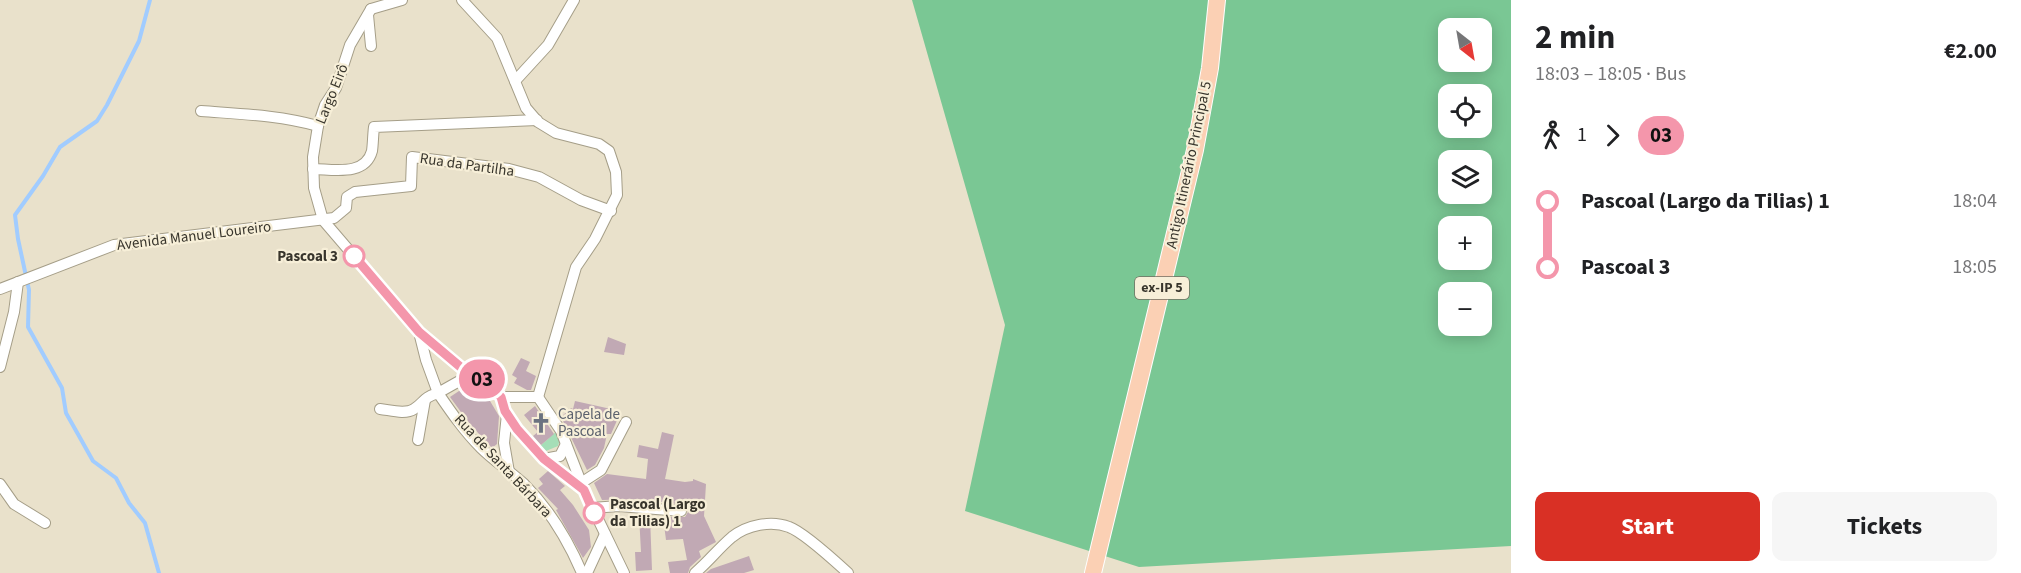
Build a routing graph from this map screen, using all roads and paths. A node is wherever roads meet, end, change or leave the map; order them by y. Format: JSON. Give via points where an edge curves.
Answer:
{"nodes":[{"id":1,"x":402,"y":0,"type":"edge"},
{"id":2,"x":462,"y":0,"type":"edge"},
{"id":3,"x":574,"y":0,"type":"edge"},
{"id":4,"x":1217,"y":0,"type":"edge"},
{"id":5,"x":369,"y":8,"type":"edge"},
{"id":6,"x":371,"y":46,"type":"dead end"},
{"id":7,"x":515,"y":81,"type":"junction"},
{"id":8,"x":201,"y":111,"type":"dead end"},
{"id":9,"x":537,"y":120,"type":"junction"},
{"id":10,"x":318,"y":126,"type":"junction"},
{"id":11,"x":313,"y":169,"type":"junction"},
{"id":12,"x":611,"y":211,"type":"junction"},
{"id":13,"x":323,"y":220,"type":"junction"},
{"id":14,"x":18,"y":282,"type":"junction"},
{"id":15,"x":0,"y":289,"type":"edge"},
{"id":16,"x":419,"y":332,"type":"junction"},
{"id":17,"x":0,"y":367,"type":"edge"},
{"id":18,"x":470,"y":375,"type":"junction"},
{"id":19,"x":438,"y":393,"type":"junction"},
{"id":20,"x":425,"y":397,"type":"junction"},
{"id":21,"x":501,"y":397,"type":"junction"},
{"id":22,"x":538,"y":397,"type":"junction"},
{"id":23,"x":380,"y":409,"type":"dead end"},
{"id":24,"x":507,"y":414,"type":"junction"},
{"id":25,"x":626,"y":422,"type":"dead end"},
{"id":26,"x":418,"y":440,"type":"dead end"},
{"id":27,"x":566,"y":444,"type":"junction"},
{"id":28,"x":544,"y":459,"type":"junction"},
{"id":29,"x":509,"y":472,"type":"junction"},
{"id":30,"x":0,"y":484,"type":"edge"},
{"id":31,"x":582,"y":487,"type":"junction"},
{"id":32,"x":592,"y":508,"type":"junction"},
{"id":33,"x":681,"y":511,"type":"dead end"},
{"id":34,"x":45,"y":523,"type":"dead end"},
{"id":35,"x":605,"y":534,"type":"junction"},
{"id":36,"x":584,"y":573,"type":"edge"},
{"id":37,"x":624,"y":573,"type":"edge"},
{"id":38,"x":695,"y":573,"type":"edge"},
{"id":39,"x":848,"y":573,"type":"edge"},
{"id":40,"x":1093,"y":573,"type":"edge"}],
"edges":[{"from":1,"to":5,"type":"street"},
{"from":2,"to":7,"type":"street","via":[[497,38]]},
{"from":3,"to":7,"type":"street","via":[[548,45]]},
{"from":4,"to":40,"type":"highway","name":"Antigo Itinerário Principal 5","number":"ex-IP 5","via":[[1195,150]]},
{"from":5,"to":6,"type":"street"},
{"from":5,"to":10,"type":"street","name":"Largo Eirô"},
{"from":7,"to":9,"type":"street","via":[[526,108]]},
{"from":8,"to":10,"type":"street","via":[[272,116]]},
{"from":9,"to":11,"type":"street","via":[[374,127],[367,162],[349,170]]},
{"from":9,"to":12,"type":"street","via":[[556,133],[599,144],[609,151],[616,172],[617,195]]},
{"from":10,"to":11,"type":"street","name":"Largo Eirô"},
{"from":11,"to":13,"type":"street","name":"Largo Eirô"},
{"from":12,"to":13,"type":"street","name":"Rua da Partilha","via":[[539,177],[509,169],[412,158],[411,186],[355,192],[347,197],[342,213]]},
{"from":12,"to":22,"type":"street","via":[[576,267]]},
{"from":13,"to":14,"type":"street","name":"Avenida Manuel Loureiro","via":[[114,245]]},
{"from":13,"to":16,"type":"street"},
{"from":14,"to":15,"type":"street","name":"Avenida Manuel Loureiro"},
{"from":14,"to":17,"type":"street"},
{"from":16,"to":18,"type":"street"},
{"from":16,"to":19,"type":"street","name":"Rua de Santa Bárbara"},
{"from":18,"to":19,"type":"street"},
{"from":18,"to":21,"type":"street","via":[[483,380]]},
{"from":19,"to":20,"type":"street"},
{"from":19,"to":29,"type":"street","name":"Rua de Santa Bárbara","via":[[481,448]]},
{"from":20,"to":23,"type":"street","via":[[412,411]]},
{"from":20,"to":26,"type":"street"},
{"from":21,"to":22,"type":"street"},
{"from":21,"to":24,"type":"street"},
{"from":22,"to":27,"type":"street"},
{"from":24,"to":28,"type":"street"},
{"from":24,"to":29,"type":"street","via":[[504,443]]},
{"from":25,"to":31,"type":"street","via":[[601,470]]},
{"from":27,"to":28,"type":"street","via":[[560,456]]},
{"from":27,"to":31,"type":"street"},
{"from":28,"to":31,"type":"street"},
{"from":29,"to":36,"type":"street","name":"Rua de Santa Bárbara","via":[[549,513]]},
{"from":30,"to":34,"type":"street","via":[[14,504]]},
{"from":31,"to":32,"type":"street"},
{"from":32,"to":33,"type":"street"},
{"from":32,"to":35,"type":"street"},
{"from":35,"to":36,"type":"street"},
{"from":35,"to":37,"type":"street"},
{"from":38,"to":39,"type":"street","via":[[732,537],[749,527],[766,524],[789,527]]}]}
